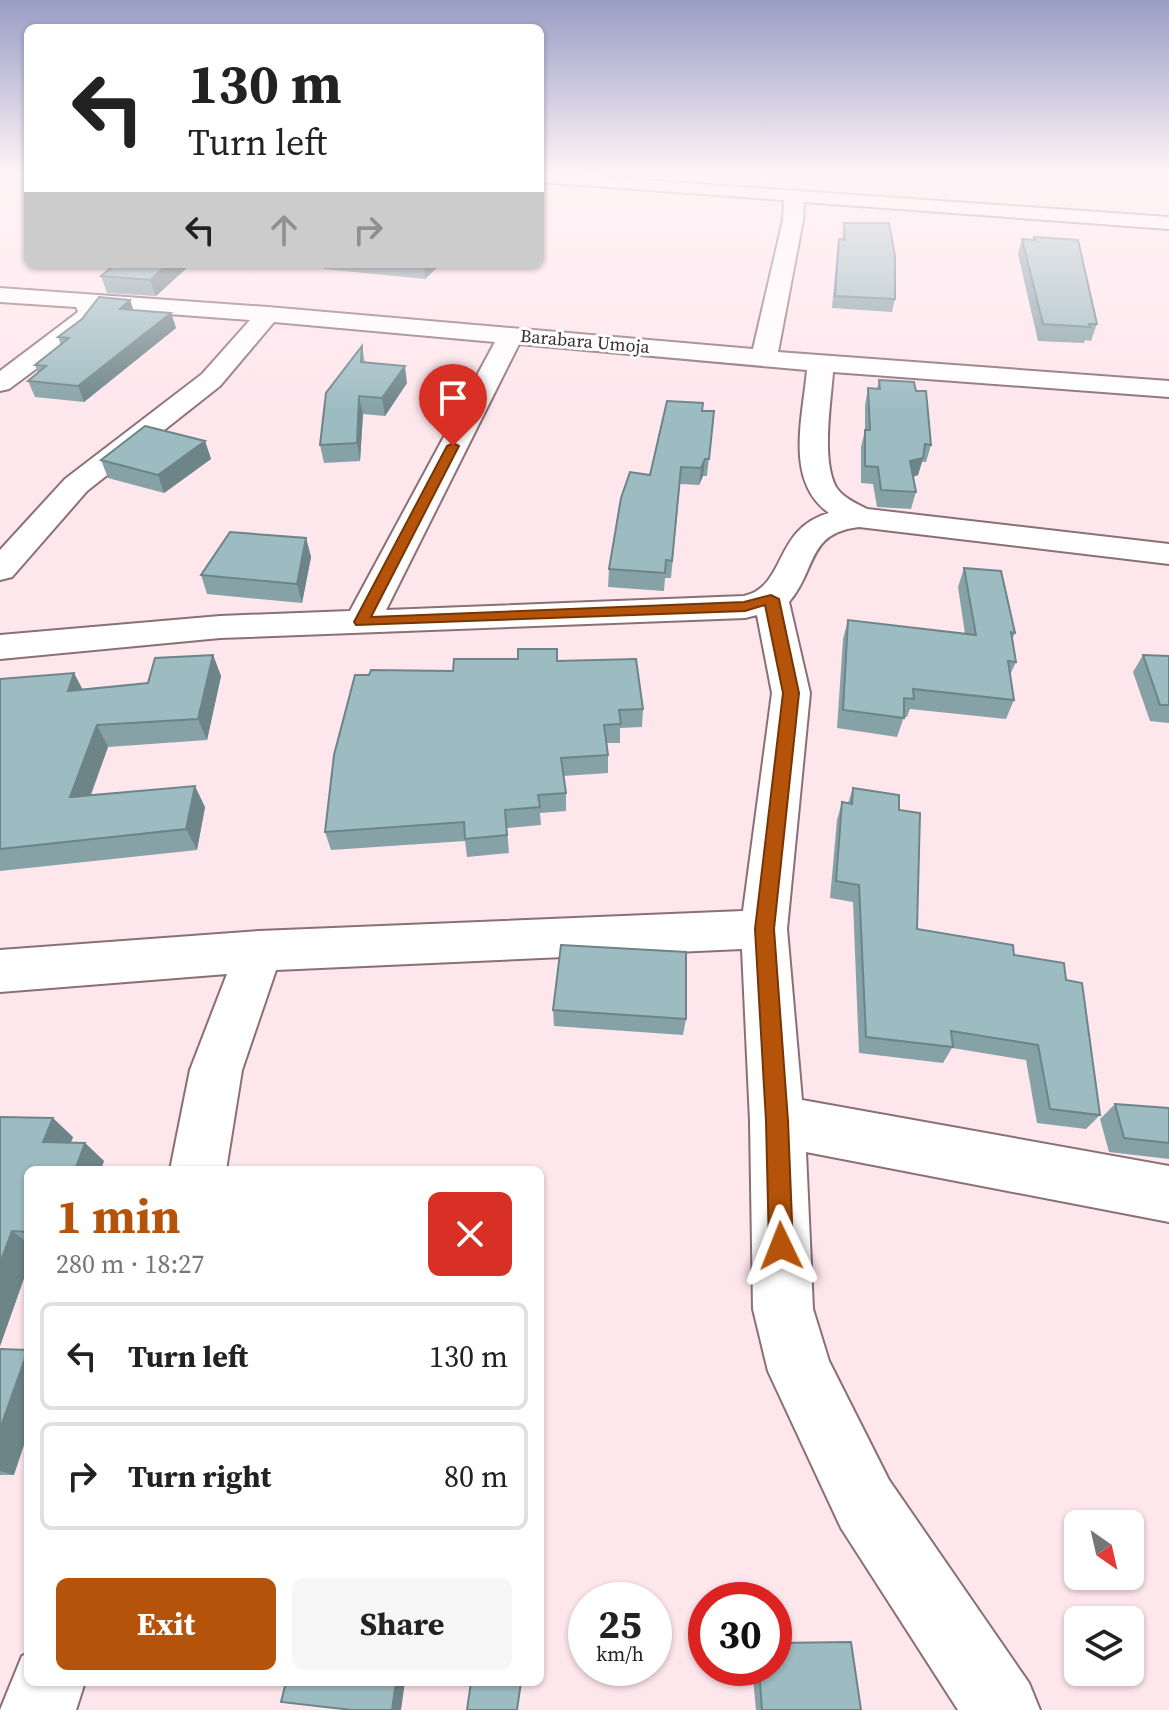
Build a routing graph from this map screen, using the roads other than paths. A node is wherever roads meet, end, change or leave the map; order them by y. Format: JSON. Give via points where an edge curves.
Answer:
{"nodes":[{"id":1,"x":786,"y":253,"type":"edge"},
{"id":2,"x":0,"y":295,"type":"edge"},
{"id":3,"x":86,"y":302,"type":"junction"},
{"id":4,"x":268,"y":314,"type":"junction"},
{"id":5,"x":511,"y":335,"type":"junction"},
{"id":6,"x":764,"y":357,"type":"junction"},
{"id":7,"x":821,"y":363,"type":"junction"},
{"id":8,"x":0,"y":383,"type":"edge"},
{"id":9,"x":1169,"y":389,"type":"edge"},
{"id":10,"x":842,"y":513,"type":"junction"},
{"id":11,"x":1169,"y":554,"type":"edge"},
{"id":12,"x":0,"y":570,"type":"edge"},
{"id":13,"x":771,"y":599,"type":"junction"},
{"id":14,"x":362,"y":622,"type":"junction"},
{"id":15,"x":0,"y":647,"type":"edge"},
{"id":16,"x":764,"y":929,"type":"junction"},
{"id":17,"x":259,"y":951,"type":"junction"},
{"id":18,"x":0,"y":971,"type":"edge"},
{"id":19,"x":777,"y":1121,"type":"junction"},
{"id":20,"x":199,"y":1166,"type":"edge"},
{"id":21,"x":1169,"y":1194,"type":"edge"},
{"id":22,"x":47,"y":1686,"type":"edge"},
{"id":23,"x":38,"y":1710,"type":"edge"},
{"id":24,"x":1002,"y":1710,"type":"edge"}],
"edges":[{"from":1,"to":6,"type":"street"},
{"from":2,"to":3,"type":"street","name":"Barabara Umoja"},
{"from":3,"to":4,"type":"street","name":"Barabara Umoja"},
{"from":3,"to":8,"type":"street","via":[[90,313],[77,327]]},
{"from":4,"to":5,"type":"street","name":"Barabara Umoja"},
{"from":4,"to":12,"type":"street","via":[[211,380],[76,485]]},
{"from":5,"to":6,"type":"street","name":"Barabara Umoja"},
{"from":5,"to":14,"type":"street"},
{"from":6,"to":7,"type":"street","name":"Barabara Umoja"},
{"from":7,"to":9,"type":"street","name":"Barabara Umoja"},
{"from":7,"to":10,"type":"street","via":[[814,448],[821,487]]},
{"from":10,"to":11,"type":"street"},
{"from":10,"to":13,"type":"street","via":[[798,549],[784,587]]},
{"from":13,"to":14,"type":"street","via":[[745,607]]},
{"from":13,"to":16,"type":"street","via":[[791,693]]},
{"from":14,"to":15,"type":"street","via":[[220,627]]},
{"from":16,"to":17,"type":"street"},
{"from":16,"to":19,"type":"street"},
{"from":17,"to":18,"type":"street"},
{"from":17,"to":20,"type":"street","via":[[216,1070]]},
{"from":19,"to":21,"type":"street"},
{"from":19,"to":24,"type":"street","via":[[783,1309],[800,1371],[865,1504]]},
{"from":22,"to":23,"type":"street"}]}
